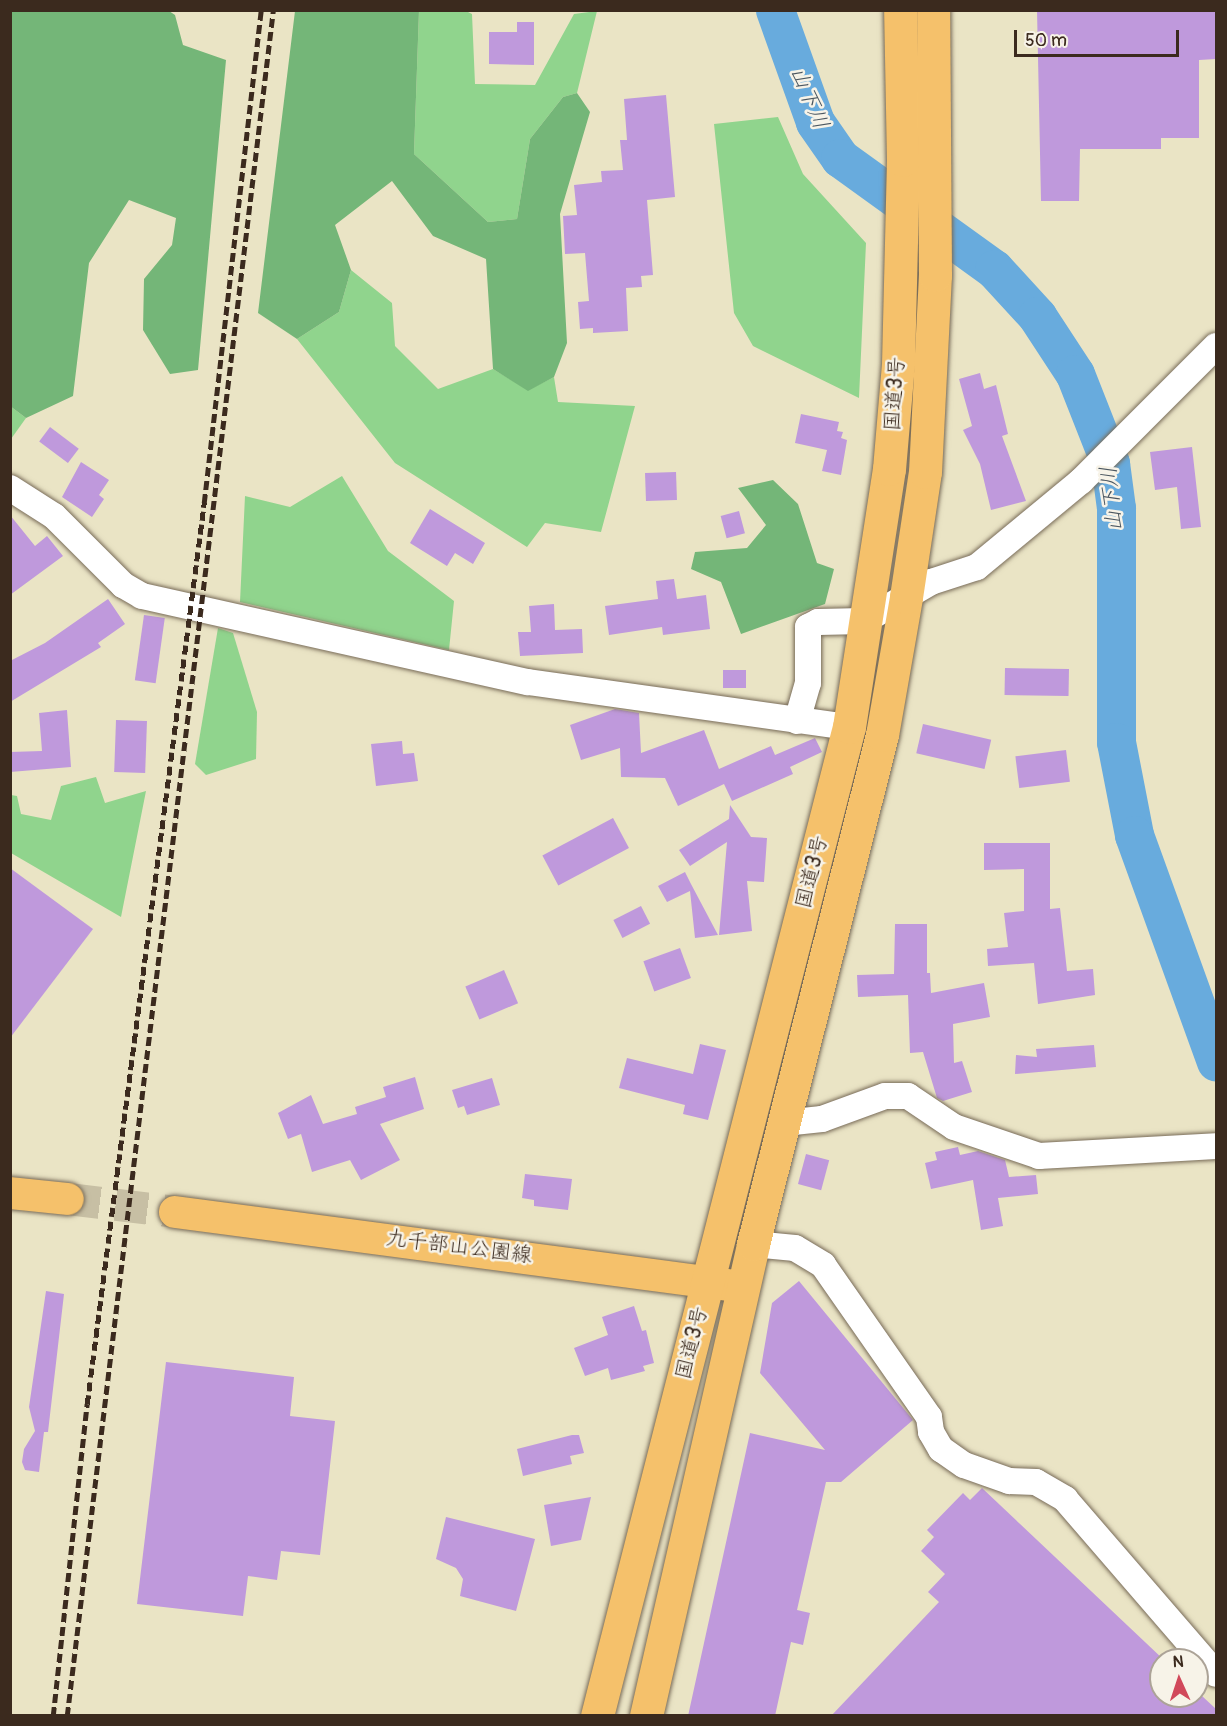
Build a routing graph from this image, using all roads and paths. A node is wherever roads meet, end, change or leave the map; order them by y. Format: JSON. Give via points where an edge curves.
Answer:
{"nodes":[{"id":1,"x":900,"y":10,"type":"edge"},
{"id":2,"x":933,"y":10,"type":"edge"},
{"id":3,"x":1216,"y":346,"type":"edge"},
{"id":4,"x":10,"y":488,"type":"edge"},
{"id":5,"x":906,"y":597,"type":"junction"},
{"id":6,"x":864,"y":621,"type":"junction"},
{"id":7,"x":797,"y":721,"type":"junction"},
{"id":8,"x":849,"y":727,"type":"junction"},
{"id":9,"x":784,"y":1123,"type":"junction"},
{"id":10,"x":1216,"y":1146,"type":"edge"},
{"id":11,"x":10,"y":1193,"type":"edge"},
{"id":12,"x":68,"y":1199,"type":"tunnel mouth"},
{"id":13,"x":175,"y":1212,"type":"tunnel mouth"},
{"id":14,"x":753,"y":1244,"type":"junction"},
{"id":15,"x":709,"y":1279,"type":"junction"},
{"id":16,"x":743,"y":1287,"type":"junction"},
{"id":17,"x":1216,"y":1674,"type":"edge"},
{"id":18,"x":597,"y":1716,"type":"edge"},
{"id":19,"x":646,"y":1716,"type":"edge"}],
"edges":[{"from":1,"to":6,"type":"highway","name":"国道3号","via":[[902,258],[889,469]]},
{"from":2,"to":5,"type":"highway","name":"国道3号","via":[[935,275],[925,471]]},
{"from":3,"to":5,"type":"street","via":[[1088,472],[976,567],[931,582]]},
{"from":4,"to":7,"type":"street","via":[[54,516],[123,585],[142,596],[528,681]]},
{"from":5,"to":6,"type":"street"},
{"from":5,"to":9,"type":"highway","name":"国道3号","via":[[882,735]]},
{"from":6,"to":7,"type":"street","via":[[818,622],[808,627],[808,683]]},
{"from":6,"to":8,"type":"highway","name":"国道3号"},
{"from":7,"to":8,"type":"street"},
{"from":8,"to":15,"type":"highway","name":"国道3号"},
{"from":9,"to":10,"type":"street","via":[[822,1119],[885,1096],[908,1096],[954,1127],[1039,1156]]},
{"from":9,"to":14,"type":"highway","name":"国道3号"},
{"from":11,"to":12,"type":"main road"},
{"from":13,"to":15,"type":"main road","name":"九千部山公園線"},
{"from":14,"to":16,"type":"highway","name":"国道3号"},
{"from":14,"to":17,"type":"street","via":[[795,1248],[823,1265],[929,1417],[931,1432],[941,1449],[964,1465],[1009,1481],[1036,1482],[1065,1499]]},
{"from":15,"to":16,"type":"main road","name":"九千部山公園線"},
{"from":15,"to":18,"type":"highway","name":"国道3号"},
{"from":16,"to":19,"type":"highway","name":"国道3号"}]}
